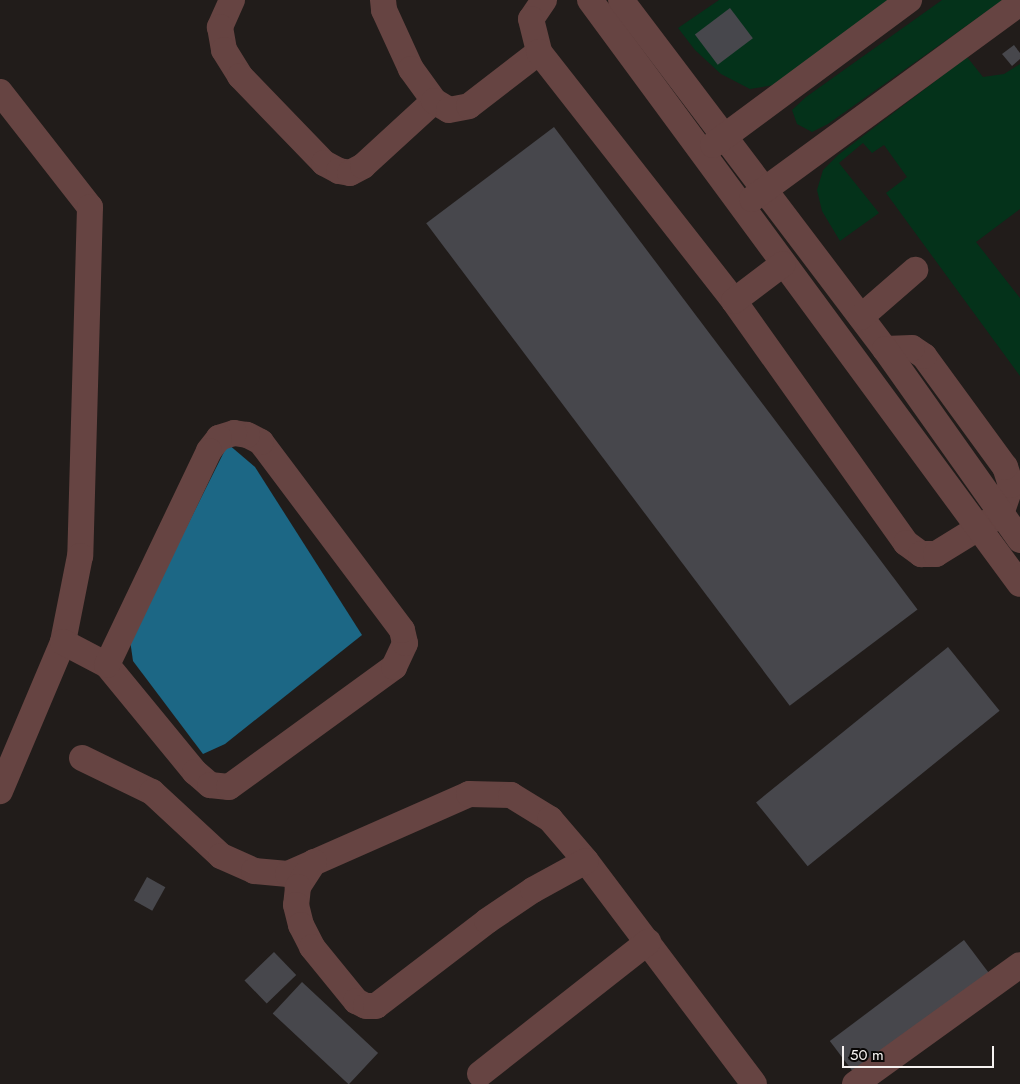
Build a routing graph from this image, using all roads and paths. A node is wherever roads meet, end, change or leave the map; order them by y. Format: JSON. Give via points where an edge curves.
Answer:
{"nodes":[{"id":1,"x":232,"y":0,"type":"edge"},
{"id":2,"x":383,"y":0,"type":"edge"},
{"id":3,"x":544,"y":0,"type":"edge"},
{"id":4,"x":590,"y":0,"type":"edge"},
{"id":5,"x":621,"y":0,"type":"edge"},
{"id":6,"x":910,"y":0,"type":"edge"},
{"id":7,"x":1020,"y":3,"type":"edge"},
{"id":8,"x":539,"y":52,"type":"junction"},
{"id":9,"x":0,"y":92,"type":"edge"},
{"id":10,"x":434,"y":101,"type":"junction"},
{"id":11,"x":726,"y":136,"type":"junction"},
{"id":12,"x":702,"y":152,"type":"junction"},
{"id":13,"x":766,"y":189,"type":"junction"},
{"id":14,"x":741,"y":207,"type":"junction"},
{"id":15,"x":783,"y":264,"type":"junction"},
{"id":16,"x":915,"y":270,"type":"dead end"},
{"id":17,"x":734,"y":301,"type":"junction"},
{"id":18,"x":861,"y":317,"type":"junction"},
{"id":19,"x":1001,"y":514,"type":"junction"},
{"id":20,"x":978,"y":527,"type":"junction"},
{"id":21,"x":1020,"y":540,"type":"edge"},
{"id":22,"x":1020,"y":584,"type":"edge"},
{"id":23,"x":63,"y":642,"type":"junction"},
{"id":24,"x":107,"y":665,"type":"junction"},
{"id":25,"x":82,"y":758,"type":"dead end"},
{"id":26,"x":0,"y":791,"type":"edge"},
{"id":27,"x":586,"y":861,"type":"junction"},
{"id":28,"x":314,"y":862,"type":"junction"},
{"id":29,"x":648,"y":942,"type":"junction"},
{"id":30,"x":1020,"y":965,"type":"edge"},
{"id":31,"x":480,"y":1074,"type":"dead end"},
{"id":32,"x":754,"y":1084,"type":"edge"},
{"id":33,"x":855,"y":1084,"type":"edge"}],
"edges":[{"from":1,"to":10,"type":"street","via":[[220,26],[224,50],[240,76],[324,163],[339,171],[350,173],[363,166]]},
{"from":2,"to":10,"type":"street","via":[[384,10],[411,69]]},
{"from":3,"to":8,"type":"street","via":[[531,19]]},
{"from":4,"to":12,"type":"street"},
{"from":5,"to":11,"type":"street"},
{"from":6,"to":11,"type":"street"},
{"from":7,"to":13,"type":"street"},
{"from":8,"to":10,"type":"street","via":[[469,106],[448,110]]},
{"from":8,"to":17,"type":"street"},
{"from":9,"to":23,"type":"street","via":[[90,207],[80,556]]},
{"from":11,"to":12,"type":"street"},
{"from":11,"to":13,"type":"street"},
{"from":12,"to":14,"type":"street"},
{"from":13,"to":14,"type":"street"},
{"from":13,"to":18,"type":"street"},
{"from":14,"to":15,"type":"street"},
{"from":15,"to":17,"type":"street"},
{"from":15,"to":20,"type":"street"},
{"from":16,"to":18,"type":"street"},
{"from":17,"to":20,"type":"street","via":[[906,544],[921,554],[936,554]]},
{"from":18,"to":19,"type":"street"},
{"from":19,"to":20,"type":"street"},
{"from":19,"to":21,"type":"street"},
{"from":20,"to":22,"type":"street"},
{"from":23,"to":24,"type":"street"},
{"from":23,"to":26,"type":"street"},
{"from":24,"to":24,"type":"street","via":[[195,772],[210,785],[229,786],[394,667],[405,643],[402,630],[261,442],[234,433],[220,438],[209,451]]},
{"from":25,"to":28,"type":"street","via":[[152,792],[221,856],[254,871],[288,874]]},
{"from":27,"to":28,"type":"street","via":[[550,819],[511,795],[469,794]]},
{"from":27,"to":28,"type":"street","via":[[533,890],[487,921],[376,1006],[356,1001],[312,947],[301,925],[296,904],[298,887]]},
{"from":27,"to":29,"type":"street"},
{"from":29,"to":31,"type":"street"},
{"from":29,"to":32,"type":"street"},
{"from":30,"to":33,"type":"street"}]}
